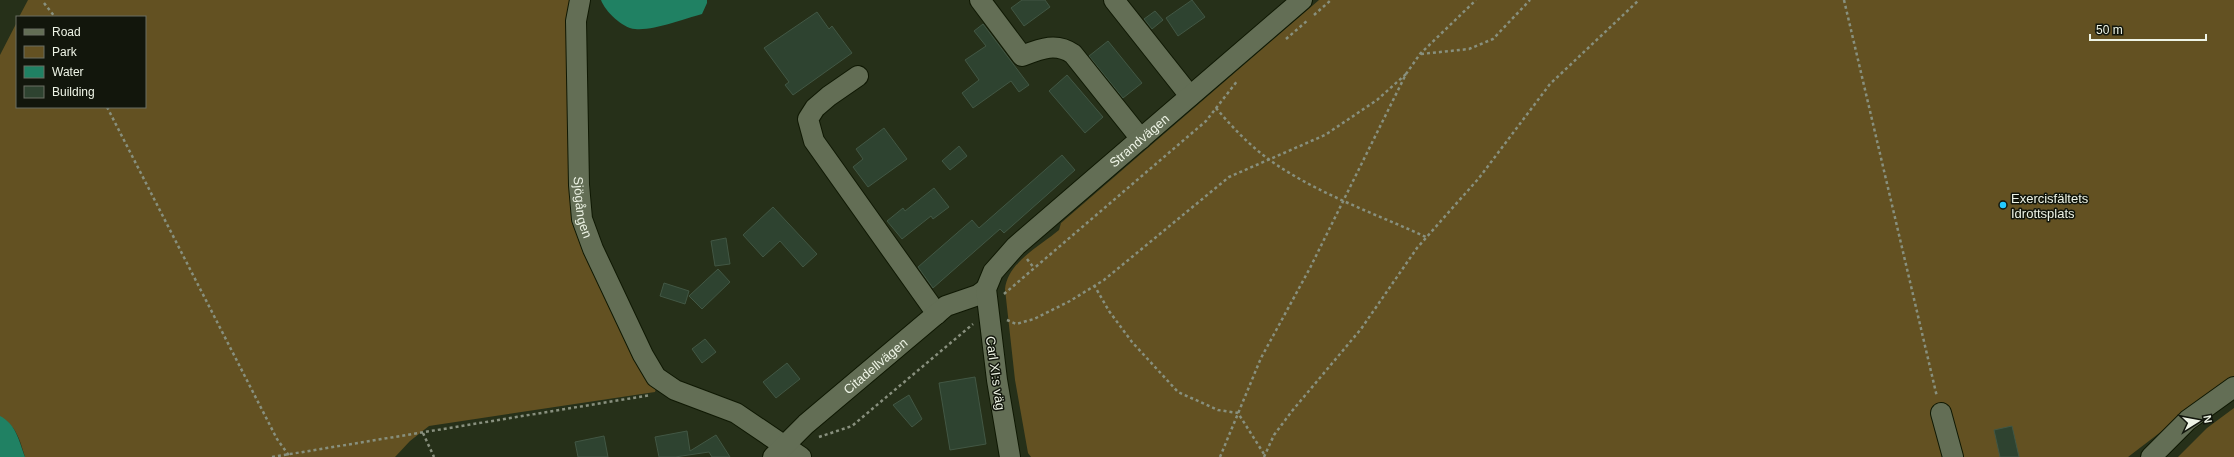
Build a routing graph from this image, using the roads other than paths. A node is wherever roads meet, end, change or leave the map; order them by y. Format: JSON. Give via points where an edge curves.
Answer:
{"nodes":[{"id":1,"x":580,"y":0,"type":"edge"},
{"id":2,"x":980,"y":0,"type":"edge"},
{"id":3,"x":1114,"y":0,"type":"edge"},
{"id":4,"x":1302,"y":0,"type":"edge"},
{"id":5,"x":858,"y":76,"type":"dead end"},
{"id":6,"x":1190,"y":96,"type":"junction"},
{"id":7,"x":1141,"y":139,"type":"junction"},
{"id":8,"x":993,"y":293,"type":"junction"},
{"id":9,"x":937,"y":314,"type":"junction"},
{"id":10,"x":2234,"y":387,"type":"edge"},
{"id":11,"x":1941,"y":413,"type":"road end"},
{"id":12,"x":786,"y":453,"type":"edge"},
{"id":13,"x":1010,"y":457,"type":"edge"},
{"id":14,"x":1953,"y":457,"type":"edge"},
{"id":15,"x":2151,"y":457,"type":"edge"}],
"edges":[{"from":1,"to":12,"type":"street","name":"Sjögången","via":[[576,21],[579,185],[582,219],[593,248],[643,355],[656,377],[675,390],[736,413]]},
{"from":2,"to":7,"type":"street","via":[[1022,56],[1054,47],[1064,48],[1073,54]]},
{"from":3,"to":6,"type":"street"},
{"from":4,"to":6,"type":"street","name":"Strandvägen"},
{"from":5,"to":9,"type":"street","via":[[815,108],[808,119],[814,141]]},
{"from":6,"to":7,"type":"street","name":"Strandvägen"},
{"from":7,"to":8,"type":"street","name":"Strandvägen","via":[[1016,246],[993,272]]},
{"from":8,"to":9,"type":"street","name":"Citadellvägen","via":[[946,306]]},
{"from":8,"to":13,"type":"street","name":"Carl XI:s väg","via":[[997,380]]},
{"from":9,"to":12,"type":"street","name":"Citadellvägen","via":[[806,424]]},
{"from":10,"to":15,"type":"street","via":[[2188,420]]},
{"from":11,"to":14,"type":"street"}]}
